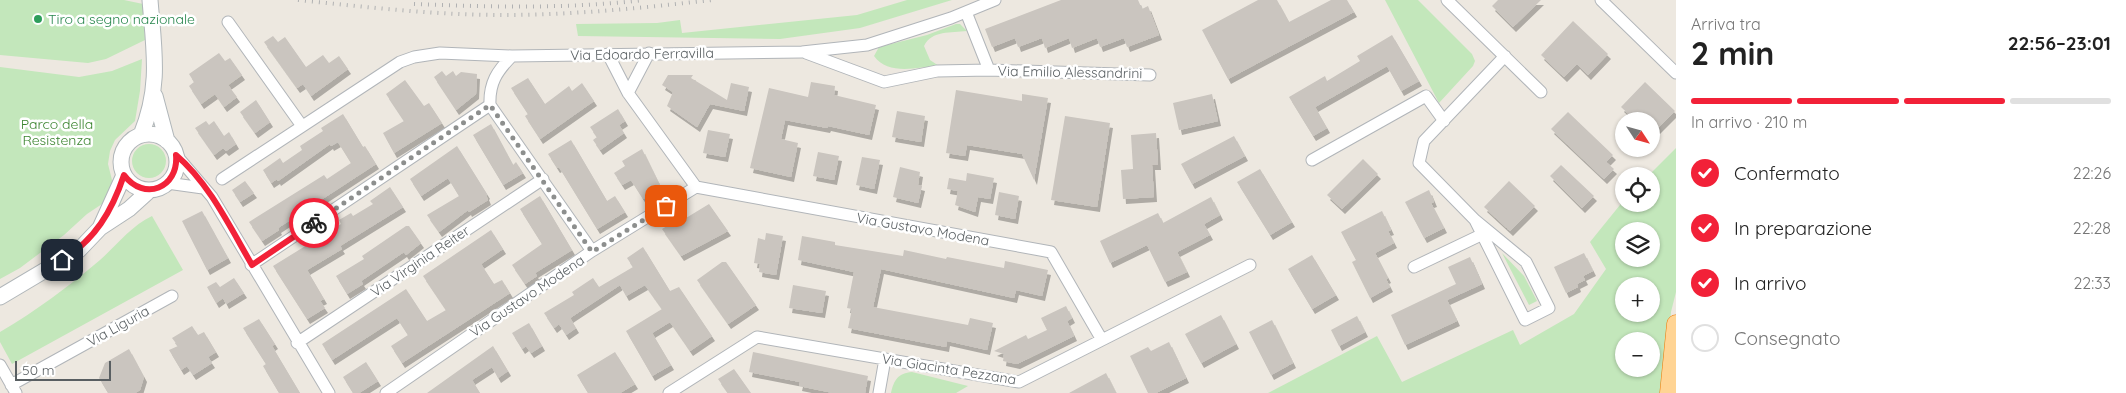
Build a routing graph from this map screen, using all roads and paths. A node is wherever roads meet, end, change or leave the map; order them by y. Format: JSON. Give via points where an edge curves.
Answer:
{"nodes":[{"id":1,"x":150,"y":0,"type":"edge"},
{"id":2,"x":995,"y":0,"type":"edge"},
{"id":3,"x":1447,"y":0,"type":"edge"},
{"id":4,"x":1601,"y":0,"type":"edge"},
{"id":5,"x":966,"y":12,"type":"junction"},
{"id":6,"x":228,"y":22,"type":"dead end"},
{"id":7,"x":802,"y":52,"type":"junction"},
{"id":8,"x":649,"y":53,"type":"junction"},
{"id":9,"x":608,"y":54,"type":"junction"},
{"id":10,"x":512,"y":56,"type":"junction"},
{"id":11,"x":1504,"y":56,"type":"junction"},
{"id":12,"x":989,"y":70,"type":"junction"},
{"id":13,"x":1676,"y":73,"type":"edge"},
{"id":14,"x":1150,"y":75,"type":"dead end"},
{"id":15,"x":1541,"y":92,"type":"dead end"},
{"id":16,"x":628,"y":93,"type":"junction"},
{"id":17,"x":154,"y":95,"type":"junction"},
{"id":18,"x":490,"y":105,"type":"junction"},
{"id":19,"x":1444,"y":120,"type":"junction"},
{"id":20,"x":302,"y":126,"type":"junction"},
{"id":21,"x":141,"y":135,"type":"junction"},
{"id":22,"x":167,"y":141,"type":"junction"},
{"id":23,"x":176,"y":155,"type":"junction"},
{"id":24,"x":1312,"y":160,"type":"dead end"},
{"id":25,"x":124,"y":175,"type":"junction"},
{"id":26,"x":222,"y":179,"type":"dead end"},
{"id":27,"x":543,"y":179,"type":"junction"},
{"id":28,"x":167,"y":183,"type":"junction"},
{"id":29,"x":696,"y":187,"type":"junction"},
{"id":30,"x":204,"y":188,"type":"junction"},
{"id":31,"x":150,"y":190,"type":"junction"},
{"id":32,"x":1475,"y":220,"type":"junction"},
{"id":33,"x":100,"y":228,"type":"junction"},
{"id":34,"x":1483,"y":234,"type":"junction"},
{"id":35,"x":592,"y":252,"type":"junction"},
{"id":36,"x":252,"y":265,"type":"junction"},
{"id":37,"x":1250,"y":265,"type":"dead end"},
{"id":38,"x":1414,"y":267,"type":"dead end"},
{"id":39,"x":172,"y":296,"type":"dead end"},
{"id":40,"x":0,"y":297,"type":"edge"},
{"id":41,"x":1676,"y":324,"type":"edge"},
{"id":42,"x":1102,"y":340,"type":"junction"},
{"id":43,"x":297,"y":343,"type":"junction"},
{"id":44,"x":885,"y":359,"type":"junction"},
{"id":45,"x":0,"y":365,"type":"edge"},
{"id":46,"x":14,"y":389,"type":"edge"},
{"id":47,"x":329,"y":393,"type":"edge"},
{"id":48,"x":386,"y":393,"type":"edge"},
{"id":49,"x":670,"y":393,"type":"edge"},
{"id":50,"x":879,"y":393,"type":"edge"},
{"id":51,"x":1669,"y":393,"type":"edge"}],
"edges":[{"from":1,"to":17,"type":"main road"},
{"from":2,"to":5,"type":"street","name":"Via Edoardo Ferravilla"},
{"from":3,"to":11,"type":"street"},
{"from":4,"to":13,"type":"street"},
{"from":5,"to":7,"type":"street","name":"Via Edoardo Ferravilla","via":[[867,44]]},
{"from":5,"to":12,"type":"street","name":"Via Emilio Alessandrini"},
{"from":6,"to":20,"type":"street"},
{"from":7,"to":8,"type":"street","name":"Via Edoardo Ferravilla"},
{"from":7,"to":12,"type":"street","name":"Via Emilio Alessandrini","via":[[884,82],[938,71]]},
{"from":8,"to":9,"type":"street","name":"Via Edoardo Ferravilla"},
{"from":8,"to":16,"type":"street"},
{"from":9,"to":10,"type":"street","name":"Via Edoardo Ferravilla"},
{"from":9,"to":16,"type":"street"},
{"from":10,"to":18,"type":"street","via":[[493,80],[489,91]]},
{"from":10,"to":20,"type":"street","name":"Via Edoardo Ferravilla","via":[[440,52],[414,57],[400,62]]},
{"from":11,"to":15,"type":"street"},
{"from":11,"to":19,"type":"street"},
{"from":12,"to":14,"type":"street","name":"Via Emilio Alessandrini"},
{"from":16,"to":29,"type":"street"},
{"from":17,"to":21,"type":"main road"},
{"from":17,"to":22,"type":"main road"},
{"from":18,"to":27,"type":"street"},
{"from":18,"to":36,"type":"street"},
{"from":19,"to":24,"type":"street","via":[[1426,96]]},
{"from":19,"to":32,"type":"street","via":[[1424,141],[1419,163]]},
{"from":20,"to":26,"type":"street","name":"Via Edoardo Ferravilla"},
{"from":21,"to":22,"type":"main road","via":[[159,136]]},
{"from":21,"to":25,"type":"main road","via":[[123,151]]},
{"from":22,"to":23,"type":"main road"},
{"from":23,"to":28,"type":"main road","via":[[175,170]]},
{"from":23,"to":30,"type":"street"},
{"from":25,"to":31,"type":"main road","via":[[135,186]]},
{"from":25,"to":33,"type":"main road"},
{"from":27,"to":35,"type":"street"},
{"from":27,"to":43,"type":"street","name":"Via Virginia Reiter"},
{"from":28,"to":30,"type":"street"},
{"from":28,"to":31,"type":"main road"},
{"from":29,"to":35,"type":"street","name":"Via Gustavo Modena"},
{"from":29,"to":42,"type":"street","name":"Via Gustavo Modena","via":[[1051,252]]},
{"from":30,"to":36,"type":"street"},
{"from":31,"to":33,"type":"main road","via":[[129,210]]},
{"from":32,"to":34,"type":"street"},
{"from":32,"to":34,"type":"street","via":[[1526,262],[1549,308],[1525,320]]},
{"from":33,"to":40,"type":"main road","via":[[79,250]]},
{"from":34,"to":38,"type":"street"},
{"from":35,"to":48,"type":"street","name":"Via Gustavo Modena"},
{"from":36,"to":43,"type":"street"},
{"from":37,"to":42,"type":"street","name":"Via Giacinta Pezzana"},
{"from":39,"to":46,"type":"street","name":"Via Liguria"},
{"from":41,"to":51,"type":"highway"},
{"from":42,"to":44,"type":"street","name":"Via Giacinta Pezzana","via":[[1019,382]]},
{"from":43,"to":47,"type":"street"},
{"from":44,"to":49,"type":"street","name":"Via Giacinta Pezzana","via":[[757,337]]},
{"from":44,"to":50,"type":"street"},
{"from":45,"to":46,"type":"street","name":"Via Liguria"}]}
